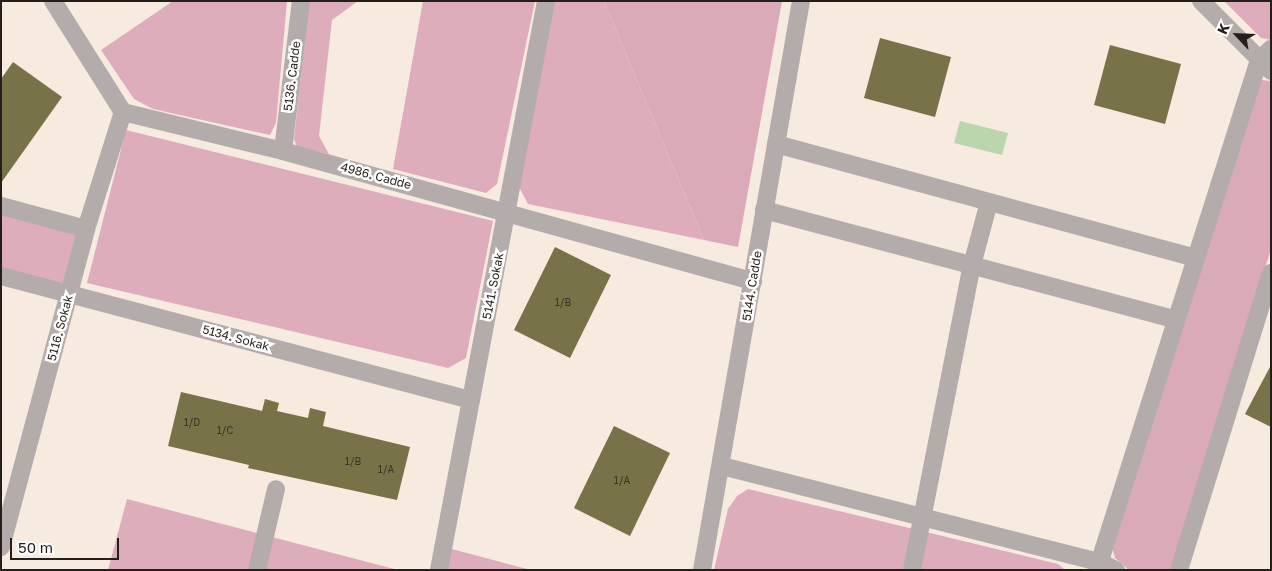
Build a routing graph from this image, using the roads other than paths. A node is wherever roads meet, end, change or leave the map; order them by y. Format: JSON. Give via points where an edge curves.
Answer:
{"nodes":[{"id":1,"x":53,"y":1,"type":"edge"},
{"id":2,"x":301,"y":1,"type":"edge"},
{"id":3,"x":546,"y":1,"type":"edge"},
{"id":4,"x":801,"y":1,"type":"edge"},
{"id":5,"x":1201,"y":1,"type":"edge"},
{"id":6,"x":1267,"y":60,"type":"edge"},
{"id":7,"x":123,"y":112,"type":"junction"},
{"id":8,"x":776,"y":144,"type":"junction"},
{"id":9,"x":283,"y":151,"type":"junction"},
{"id":10,"x":988,"y":202,"type":"junction"},
{"id":11,"x":1,"y":206,"type":"edge"},
{"id":12,"x":764,"y":210,"type":"junction"},
{"id":13,"x":508,"y":211,"type":"junction"},
{"id":14,"x":86,"y":229,"type":"junction"},
{"id":15,"x":1195,"y":258,"type":"junction"},
{"id":16,"x":972,"y":265,"type":"junction"},
{"id":17,"x":1271,"y":273,"type":"edge"},
{"id":18,"x":1,"y":276,"type":"edge"},
{"id":19,"x":753,"y":281,"type":"junction"},
{"id":20,"x":69,"y":294,"type":"junction"},
{"id":21,"x":1175,"y":319,"type":"junction"},
{"id":22,"x":471,"y":400,"type":"junction"},
{"id":23,"x":722,"y":466,"type":"junction"},
{"id":24,"x":276,"y":489,"type":"dead end"},
{"id":25,"x":923,"y":520,"type":"junction"},
{"id":26,"x":1,"y":547,"type":"edge"},
{"id":27,"x":1098,"y":566,"type":"edge"},
{"id":28,"x":257,"y":570,"type":"edge"},
{"id":29,"x":438,"y":570,"type":"edge"},
{"id":30,"x":702,"y":570,"type":"edge"},
{"id":31,"x":912,"y":570,"type":"edge"},
{"id":32,"x":1116,"y":570,"type":"edge"},
{"id":33,"x":1179,"y":570,"type":"edge"}],
"edges":[{"from":1,"to":7,"type":"street"},
{"from":2,"to":9,"type":"street","name":"5136. Cadde"},
{"from":3,"to":13,"type":"street","name":"5141. Sokak"},
{"from":4,"to":8,"type":"street","name":"5144. Cadde"},
{"from":5,"to":6,"type":"street"},
{"from":6,"to":15,"type":"street"},
{"from":7,"to":9,"type":"street","name":"4986. Cadde"},
{"from":7,"to":14,"type":"street","name":"5116. Sokak"},
{"from":8,"to":10,"type":"street"},
{"from":8,"to":12,"type":"street","name":"5144. Cadde"},
{"from":9,"to":13,"type":"street","name":"4986. Cadde"},
{"from":10,"to":15,"type":"street"},
{"from":10,"to":16,"type":"street"},
{"from":11,"to":14,"type":"street"},
{"from":12,"to":16,"type":"street"},
{"from":12,"to":19,"type":"street","name":"5144. Cadde"},
{"from":13,"to":19,"type":"street","name":"4986. Cadde"},
{"from":13,"to":22,"type":"street","name":"5141. Sokak"},
{"from":14,"to":20,"type":"street","name":"5116. Sokak"},
{"from":15,"to":21,"type":"street"},
{"from":16,"to":21,"type":"street"},
{"from":16,"to":25,"type":"street"},
{"from":17,"to":33,"type":"street"},
{"from":18,"to":20,"type":"street","name":"5134. Sokak"},
{"from":19,"to":23,"type":"street","name":"5144. Cadde"},
{"from":20,"to":22,"type":"street","name":"5134. Sokak"},
{"from":20,"to":26,"type":"street","name":"5116. Sokak"},
{"from":21,"to":27,"type":"street"},
{"from":22,"to":29,"type":"street","name":"5141. Sokak"},
{"from":23,"to":25,"type":"street"},
{"from":23,"to":30,"type":"street","name":"5144. Cadde"},
{"from":24,"to":28,"type":"street"},
{"from":25,"to":27,"type":"street"},
{"from":25,"to":31,"type":"street"},
{"from":27,"to":32,"type":"street"}]}
